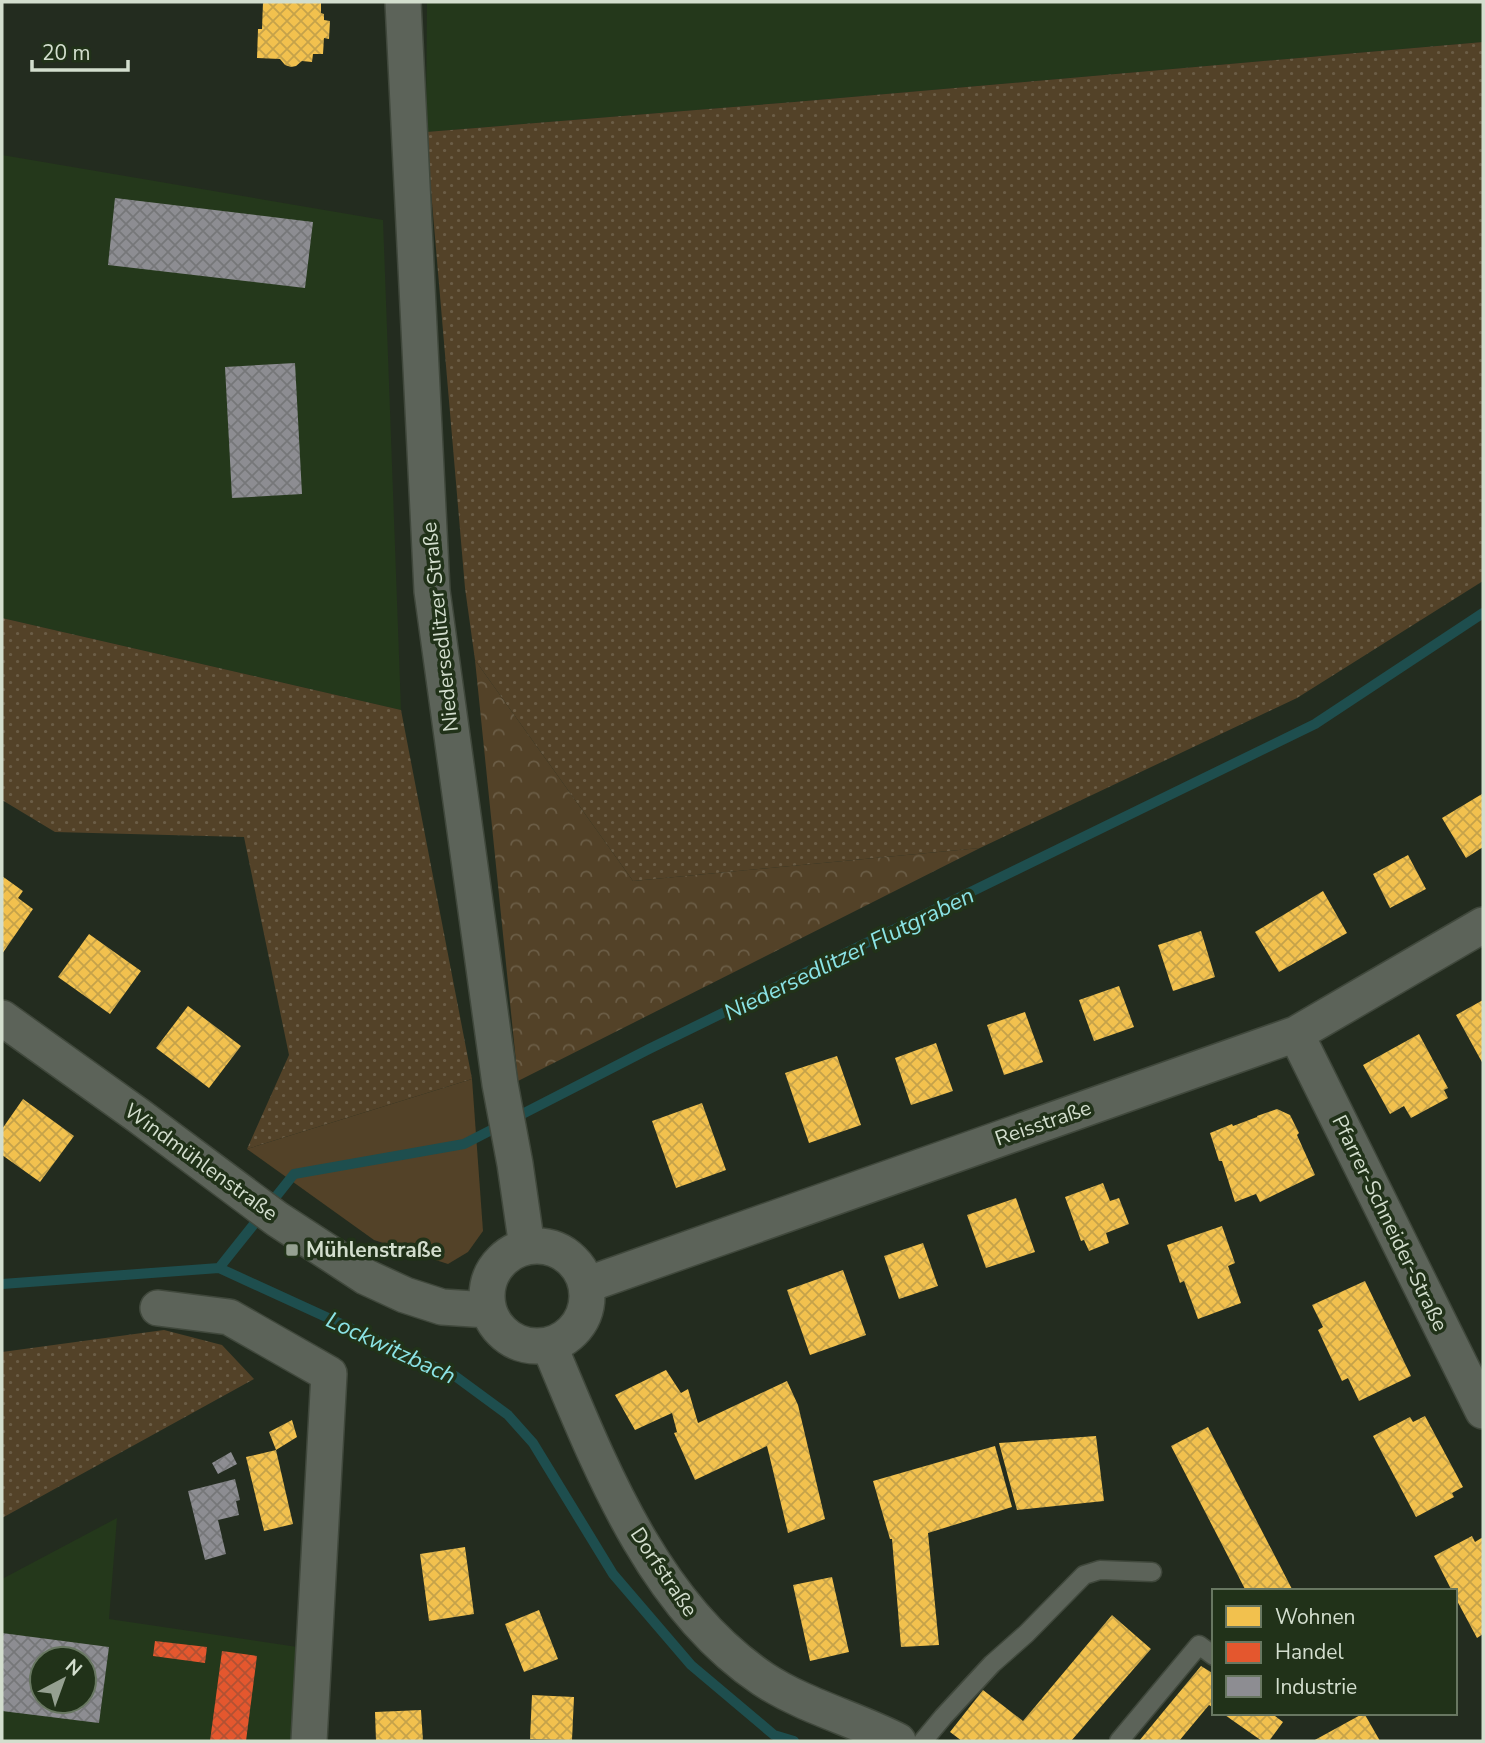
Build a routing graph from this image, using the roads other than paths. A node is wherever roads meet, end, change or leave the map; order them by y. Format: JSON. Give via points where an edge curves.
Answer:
{"nodes":[{"id":1,"x":403,"y":2,"type":"edge"},
{"id":2,"x":1483,"y":925,"type":"edge"},
{"id":3,"x":2,"y":1018,"type":"edge"},
{"id":4,"x":1296,"y":1034,"type":"junction"},
{"id":5,"x":527,"y":1247,"type":"junction"},
{"id":6,"x":586,"y":1284,"type":"junction"},
{"id":7,"x":158,"y":1308,"type":"dead end"},
{"id":8,"x":488,"y":1310,"type":"junction"},
{"id":9,"x":549,"y":1345,"type":"junction"},
{"id":10,"x":1475,"y":1375,"type":"edge"},
{"id":11,"x":1483,"y":1411,"type":"edge"},
{"id":12,"x":1152,"y":1572,"type":"dead end"},
{"id":13,"x":1212,"y":1655,"type":"edge"},
{"id":14,"x":309,"y":1741,"type":"edge"},
{"id":15,"x":898,"y":1741,"type":"edge"},
{"id":16,"x":923,"y":1741,"type":"edge"},
{"id":17,"x":1119,"y":1741,"type":"edge"}],
"edges":[{"from":1,"to":5,"type":"street","name":"Niedersedlitzer Straße","via":[[432,591]]},
{"from":2,"to":4,"type":"street","name":"Reisstraße"},
{"from":3,"to":8,"type":"street","name":"Windmühlenstraße","via":[[277,1219],[366,1277],[442,1307]]},
{"from":4,"to":6,"type":"street","name":"Reisstraße"},
{"from":4,"to":10,"type":"street","name":"Pfarrer-Schneider-Straße"},
{"from":5,"to":6,"type":"street","via":[[552,1248],[564,1254]]},
{"from":5,"to":8,"type":"street","via":[[511,1252],[494,1270],[486,1293]]},
{"from":6,"to":9,"type":"street","via":[[587,1300],[575,1329]]},
{"from":7,"to":14,"type":"street","via":[[229,1317],[329,1374]]},
{"from":8,"to":9,"type":"street","via":[[495,1324],[518,1343]]},
{"from":9,"to":15,"type":"street","name":"Dorfstraße","via":[[620,1503],[673,1592],[701,1626],[764,1680]]},
{"from":10,"to":11,"type":"street","name":"Pfarrer-Schneider-Straße"},
{"from":12,"to":16,"type":"lane","via":[[1100,1570],[1084,1575],[992,1664]]},
{"from":13,"to":17,"type":"lane","via":[[1199,1645]]}]}
